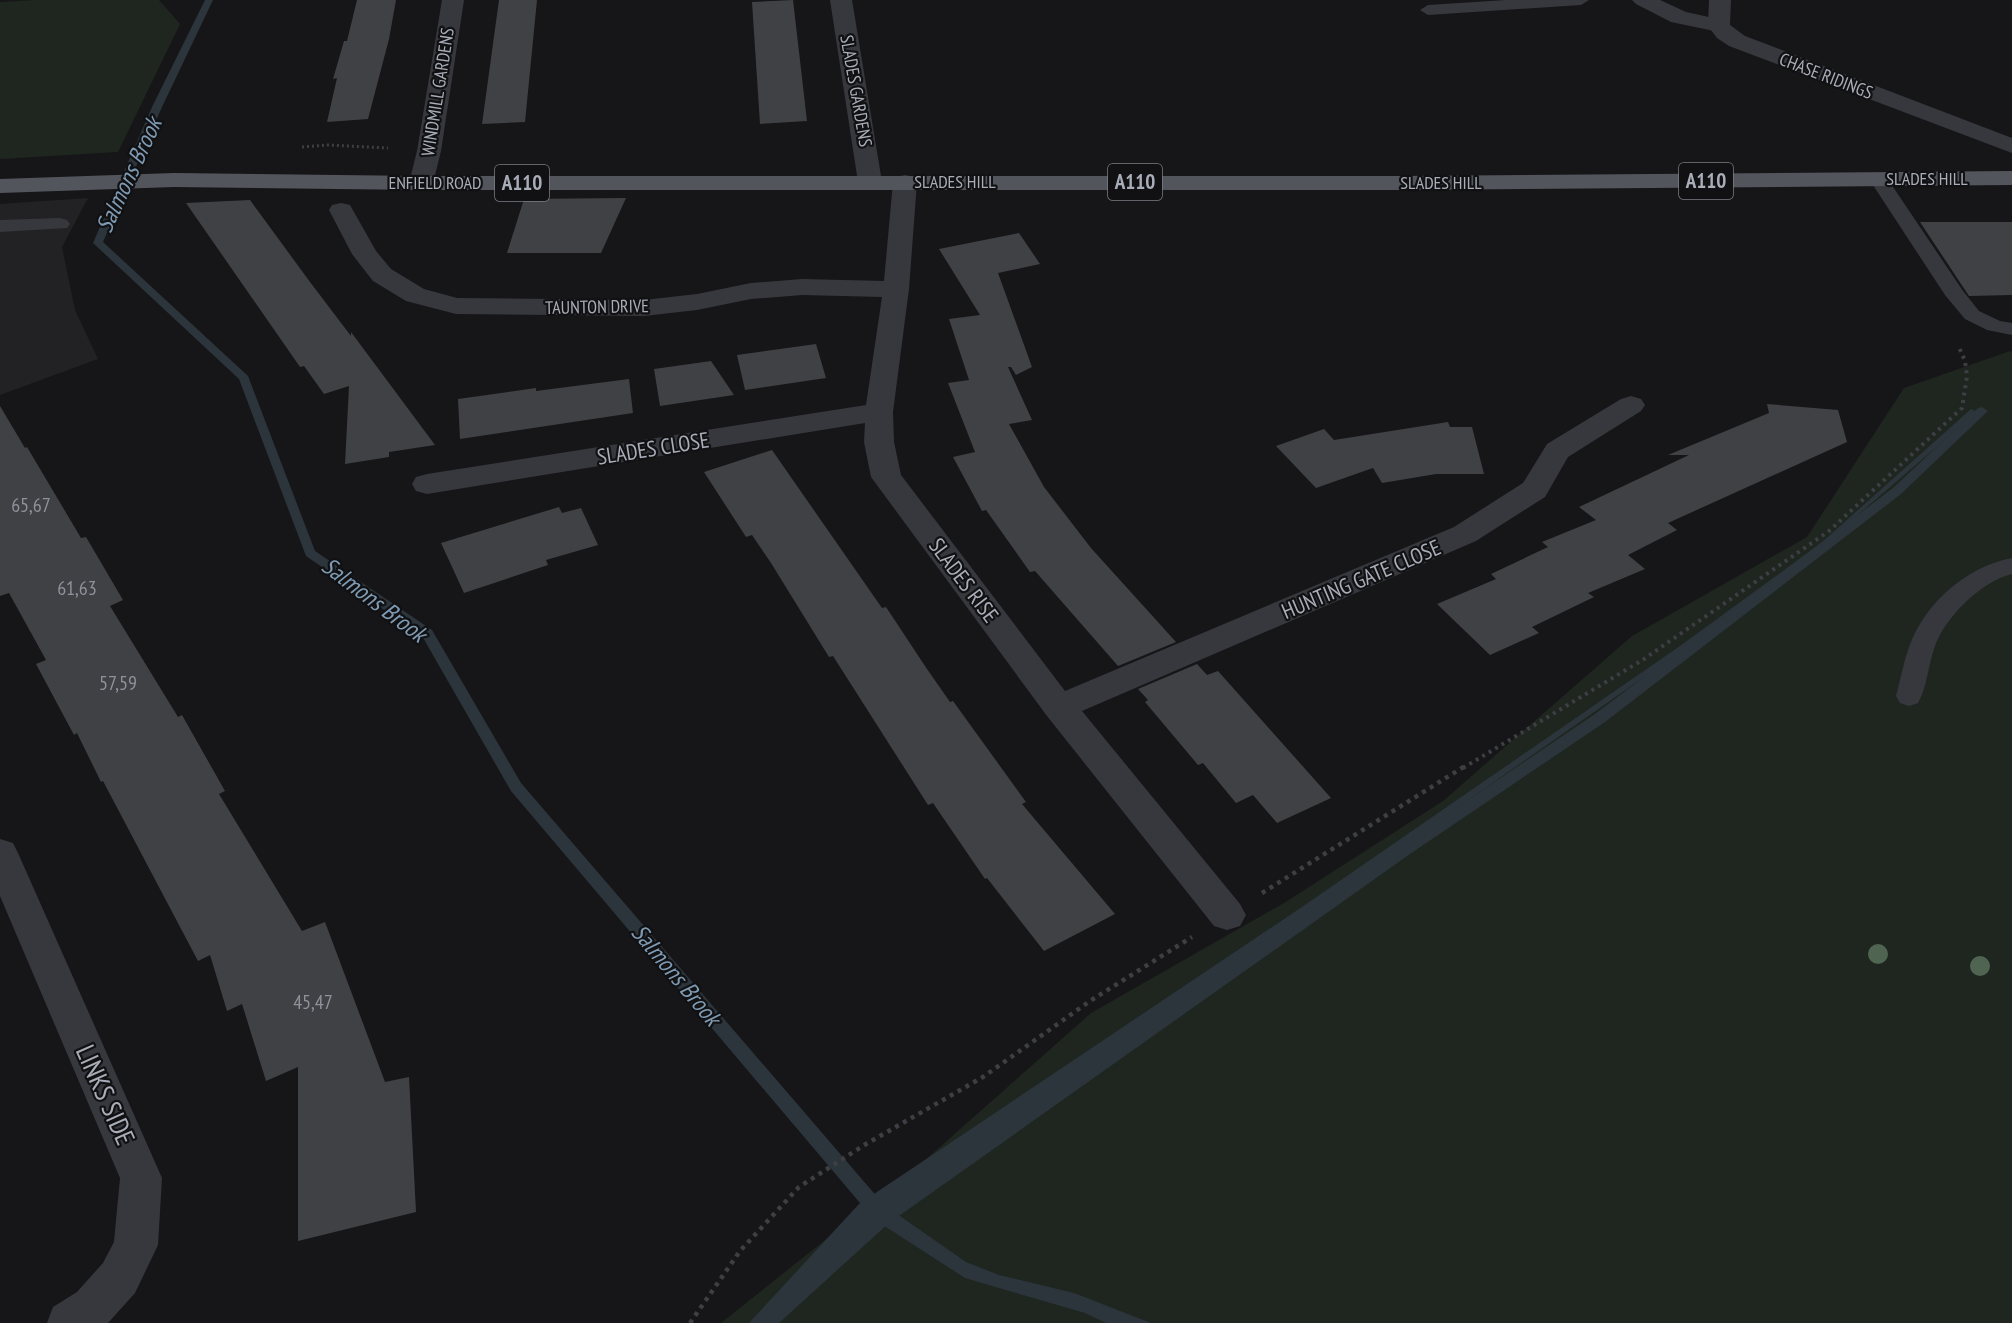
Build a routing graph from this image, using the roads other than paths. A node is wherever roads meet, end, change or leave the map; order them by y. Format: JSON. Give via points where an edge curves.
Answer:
{"nodes":[{"id":1,"x":453,"y":0,"type":"edge"},
{"id":2,"x":841,"y":0,"type":"edge"},
{"id":3,"x":1581,"y":0,"type":"edge"},
{"id":4,"x":1643,"y":0,"type":"edge"},
{"id":5,"x":1720,"y":0,"type":"edge"},
{"id":6,"x":1428,"y":10,"type":"dead end"},
{"id":7,"x":1719,"y":26,"type":"junction"},
{"id":8,"x":2012,"y":146,"type":"edge"},
{"id":9,"x":2012,"y":178,"type":"edge"},
{"id":10,"x":1878,"y":179,"type":"junction"},
{"id":11,"x":870,"y":182,"type":"junction"},
{"id":12,"x":905,"y":182,"type":"junction"},
{"id":13,"x":421,"y":183,"type":"junction"},
{"id":14,"x":0,"y":186,"type":"edge"},
{"id":15,"x":341,"y":210,"type":"dead end"},
{"id":16,"x":60,"y":224,"type":"dead end"},
{"id":17,"x":0,"y":226,"type":"edge"},
{"id":18,"x":896,"y":289,"type":"junction"},
{"id":19,"x":2012,"y":329,"type":"edge"},
{"id":20,"x":1631,"y":405,"type":"dead end"},
{"id":21,"x":879,"y":412,"type":"junction"},
{"id":22,"x":427,"y":484,"type":"dead end"},
{"id":23,"x":2012,"y":566,"type":"edge"},
{"id":24,"x":1909,"y":696,"type":"dead end"},
{"id":25,"x":1059,"y":707,"type":"junction"},
{"id":26,"x":0,"y":854,"type":"edge"},
{"id":27,"x":1227,"y":915,"type":"road end"},
{"id":28,"x":69,"y":1323,"type":"edge"}],
"edges":[{"from":1,"to":13,"type":"street","name":"WINDMILL GARDENS"},
{"from":2,"to":11,"type":"street","name":"SLADES GARDENS"},
{"from":3,"to":6,"type":"lane"},
{"from":4,"to":7,"type":"street","name":"CHASE RIDINGS","via":[[1689,20]]},
{"from":5,"to":7,"type":"street"},
{"from":7,"to":8,"type":"street","name":"CHASE RIDINGS","via":[[1737,41]]},
{"from":9,"to":10,"type":"main road","name":"SLADES HILL","number":"A110"},
{"from":10,"to":12,"type":"main road","name":"SLADES HILL","number":"A110"},
{"from":10,"to":19,"type":"lane","via":[[1972,315],[1994,326]]},
{"from":11,"to":12,"type":"main road","name":"SLADES HILL","number":"A110"},
{"from":11,"to":13,"type":"main road","name":"ENFIELD ROAD","number":"A110"},
{"from":12,"to":18,"type":"street","name":"SLADES RISE"},
{"from":13,"to":14,"type":"main road","name":"ENFIELD ROAD","number":"A110","via":[[174,180]]},
{"from":15,"to":18,"type":"street","name":"TAUNTON DRIVE","via":[[364,254],[382,275],[415,295],[456,306],[644,308],[802,287]]},
{"from":16,"to":17,"type":"lane"},
{"from":18,"to":21,"type":"street","name":"SLADES RISE"},
{"from":20,"to":25,"type":"street","name":"HUNTING GATE CLOSE","via":[[1557,451],[1534,490],[1465,534]]},
{"from":21,"to":22,"type":"street","name":"SLADES CLOSE"},
{"from":21,"to":25,"type":"street","name":"SLADES RISE","via":[[879,442],[886,477]]},
{"from":23,"to":24,"type":"lane","via":[[2001,566],[1982,576],[1932,624]]},
{"from":25,"to":27,"type":"street","name":"SLADES RISE"},
{"from":26,"to":28,"type":"street","name":"LINKS SIDE","via":[[141,1178],[136,1245],[119,1278],[93,1307]]}]}
